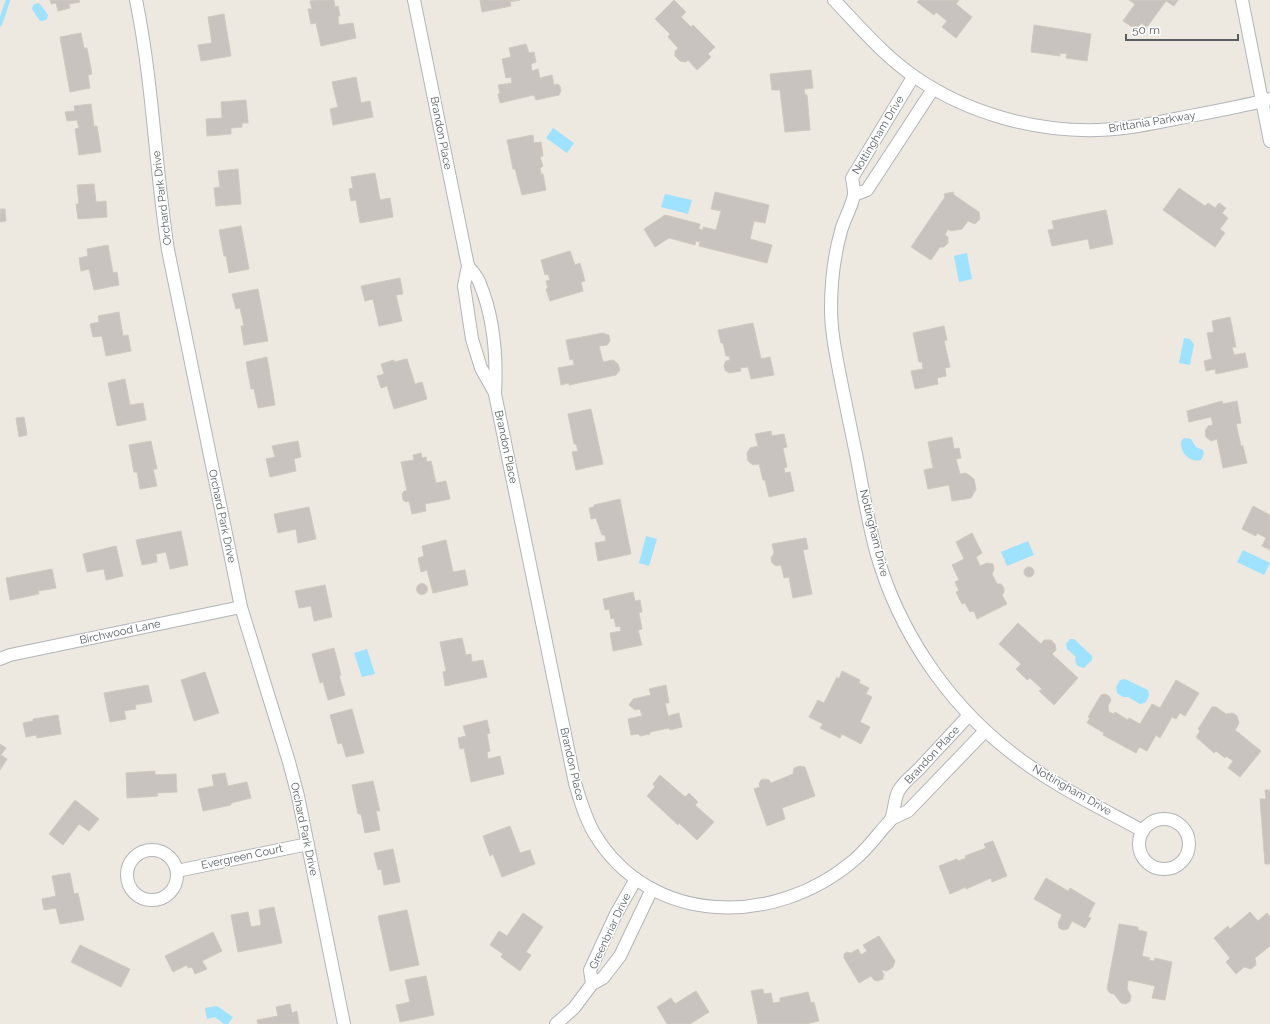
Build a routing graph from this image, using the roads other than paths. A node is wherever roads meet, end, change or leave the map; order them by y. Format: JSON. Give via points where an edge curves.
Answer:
{"nodes":[{"id":1,"x":136,"y":0,"type":"edge"},
{"id":2,"x":414,"y":0,"type":"edge"},
{"id":3,"x":834,"y":0,"type":"edge"},
{"id":4,"x":1242,"y":0,"type":"edge"},
{"id":5,"x":913,"y":77,"type":"junction"},
{"id":6,"x":933,"y":89,"type":"junction"},
{"id":7,"x":1266,"y":100,"type":"edge"},
{"id":8,"x":1270,"y":141,"type":"edge"},
{"id":9,"x":854,"y":195,"type":"junction"},
{"id":10,"x":468,"y":266,"type":"junction"},
{"id":11,"x":495,"y":394,"type":"junction"},
{"id":12,"x":241,"y":608,"type":"junction"},
{"id":13,"x":0,"y":659,"type":"edge"},
{"id":14,"x":969,"y":715,"type":"junction"},
{"id":15,"x":985,"y":731,"type":"junction"},
{"id":16,"x":891,"y":819,"type":"junction"},
{"id":17,"x":1143,"y":831,"type":"junction"},
{"id":18,"x":308,"y":844,"type":"junction"},
{"id":19,"x":177,"y":871,"type":"junction"},
{"id":20,"x":636,"y":879,"type":"junction"},
{"id":21,"x":652,"y":890,"type":"junction"},
{"id":22,"x":592,"y":984,"type":"junction"},
{"id":23,"x":344,"y":1024,"type":"edge"},
{"id":24,"x":556,"y":1024,"type":"edge"}],
"edges":[{"from":1,"to":12,"type":"street","name":"Orchard Park Drive","via":[[146,54],[161,207],[168,250]]},
{"from":2,"to":10,"type":"street","name":"Brandon Place"},
{"from":3,"to":5,"type":"street","name":"Brittania Parkway","via":[[880,48]]},
{"from":4,"to":7,"type":"street"},
{"from":5,"to":6,"type":"street","name":"Brittania Parkway"},
{"from":5,"to":9,"type":"street","name":"Nottingham Drive","via":[[852,178]]},
{"from":6,"to":7,"type":"street","name":"Brittania Parkway","via":[[966,105],[1018,122],[1071,130],[1131,127]]},
{"from":6,"to":9,"type":"street","name":"Nottingham Drive","via":[[867,190]]},
{"from":7,"to":8,"type":"street"},
{"from":9,"to":14,"type":"street","name":"Nottingham Drive","via":[[834,258],[831,309],[837,360],[869,522],[877,555],[902,618],[938,677]]},
{"from":10,"to":11,"type":"street","name":"Brandon Place","via":[[480,283],[493,334]]},
{"from":10,"to":11,"type":"street","name":"Brandon Place","via":[[464,286],[472,339],[481,368]]},
{"from":11,"to":20,"type":"street","name":"Brandon Place","via":[[574,783],[582,809],[595,834],[611,856]]},
{"from":12,"to":13,"type":"street","name":"Birchwood Lane"},
{"from":12,"to":18,"type":"street","name":"Orchard Park Drive","via":[[289,762]]},
{"from":14,"to":15,"type":"street","name":"Nottingham Drive"},
{"from":14,"to":16,"type":"street","name":"Brandon Place","via":[[898,790]]},
{"from":15,"to":16,"type":"street","name":"Brandon Place","via":[[908,812]]},
{"from":15,"to":17,"type":"street","name":"Nottingham Drive","via":[[1036,770]]},
{"from":16,"to":21,"type":"street","name":"Brandon Place","via":[[865,850],[837,873],[806,891],[772,903],[733,909],[706,907]]},
{"from":17,"to":17,"type":"street","via":[[1140,850],[1144,860],[1152,866],[1172,868],[1181,863],[1187,855],[1190,845],[1188,835],[1182,826],[1174,821],[1159,819],[1150,823]]},
{"from":18,"to":19,"type":"street","name":"Evergreen Court"},
{"from":18,"to":23,"type":"street","name":"Orchard Park Drive"},
{"from":19,"to":19,"type":"street","via":[[169,857],[162,852],[150,851],[132,860],[127,876],[129,884],[139,897],[155,900],[170,894],[175,887]]},
{"from":20,"to":21,"type":"street","name":"Brandon Place"},
{"from":20,"to":22,"type":"street","name":"Greenbriar Drive","via":[[616,914],[590,970]]},
{"from":21,"to":22,"type":"street","name":"Greenbriar Drive","via":[[620,956],[603,978]]},
{"from":22,"to":24,"type":"street","name":"Greenbriar Drive","via":[[574,1008]]}]}
